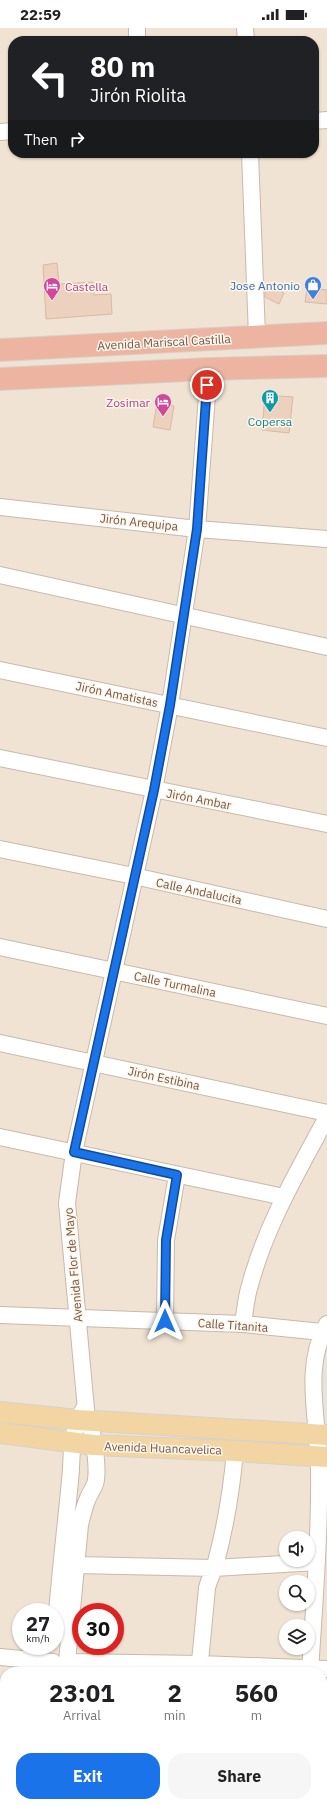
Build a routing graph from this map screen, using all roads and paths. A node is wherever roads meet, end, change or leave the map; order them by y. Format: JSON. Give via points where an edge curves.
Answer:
{"nodes":[{"id":1,"x":250,"y":158,"type":"edge"},
{"id":2,"x":327,"y":333,"type":"edge"},
{"id":3,"x":257,"y":336,"type":"junction"},
{"id":4,"x":0,"y":350,"type":"edge"},
{"id":5,"x":327,"y":366,"type":"edge"},
{"id":6,"x":209,"y":369,"type":"junction"},
{"id":7,"x":0,"y":379,"type":"edge"},
{"id":8,"x":0,"y":507,"type":"edge"},
{"id":9,"x":197,"y":529,"type":"junction"},
{"id":10,"x":327,"y":539,"type":"edge"},
{"id":11,"x":0,"y":575,"type":"edge"},
{"id":12,"x":185,"y":616,"type":"junction"},
{"id":13,"x":327,"y":647,"type":"edge"},
{"id":14,"x":0,"y":670,"type":"edge"},
{"id":15,"x":170,"y":705,"type":"junction"},
{"id":16,"x":327,"y":738,"type":"edge"},
{"id":17,"x":0,"y":758,"type":"edge"},
{"id":18,"x":154,"y":790,"type":"junction"},
{"id":19,"x":327,"y":824,"type":"edge"},
{"id":20,"x":0,"y":849,"type":"edge"},
{"id":21,"x":134,"y":876,"type":"junction"},
{"id":22,"x":327,"y":919,"type":"edge"},
{"id":23,"x":0,"y":947,"type":"edge"},
{"id":24,"x":113,"y":971,"type":"junction"},
{"id":25,"x":327,"y":1016,"type":"edge"},
{"id":26,"x":0,"y":1043,"type":"edge"},
{"id":27,"x":95,"y":1062,"type":"junction"},
{"id":28,"x":327,"y":1114,"type":"edge"},
{"id":29,"x":327,"y":1117,"type":"edge"},
{"id":30,"x":0,"y":1137,"type":"edge"},
{"id":31,"x":74,"y":1152,"type":"junction"},
{"id":32,"x":177,"y":1175,"type":"junction"},
{"id":33,"x":284,"y":1197,"type":"junction"},
{"id":34,"x":0,"y":1315,"type":"edge"},
{"id":35,"x":79,"y":1319,"type":"junction"},
{"id":36,"x":165,"y":1321,"type":"junction"},
{"id":37,"x":243,"y":1324,"type":"junction"},
{"id":38,"x":325,"y":1328,"type":"edge"},
{"id":39,"x":0,"y":1412,"type":"edge"},
{"id":40,"x":83,"y":1415,"type":"junction"},
{"id":41,"x":0,"y":1433,"type":"edge"},
{"id":42,"x":321,"y":1435,"type":"edge"},
{"id":43,"x":71,"y":1443,"type":"junction"},
{"id":44,"x":94,"y":1445,"type":"junction"},
{"id":45,"x":235,"y":1451,"type":"junction"},
{"id":46,"x":323,"y":1457,"type":"edge"},
{"id":47,"x":317,"y":1562,"type":"junction"},
{"id":48,"x":76,"y":1565,"type":"junction"},
{"id":49,"x":214,"y":1568,"type":"junction"},
{"id":50,"x":58,"y":1603,"type":"edge"},
{"id":51,"x":0,"y":1657,"type":"edge"},
{"id":52,"x":58,"y":1663,"type":"edge"},
{"id":53,"x":171,"y":1667,"type":"edge"},
{"id":54,"x":199,"y":1667,"type":"edge"},
{"id":55,"x":310,"y":1667,"type":"edge"}],
"edges":[{"from":1,"to":3,"type":"street"},
{"from":2,"to":3,"type":"highway","name":"Avenida Mariscal Castilla"},
{"from":3,"to":4,"type":"highway","name":"Avenida Mariscal Castilla"},
{"from":5,"to":6,"type":"highway"},
{"from":6,"to":7,"type":"highway"},
{"from":6,"to":9,"type":"street","name":"Avenida Flor de Mayo"},
{"from":8,"to":9,"type":"street","name":"Jirón Arequipa"},
{"from":9,"to":10,"type":"street","name":"Jirón Arequipa"},
{"from":9,"to":12,"type":"street","name":"Avenida Flor de Mayo"},
{"from":11,"to":12,"type":"street"},
{"from":12,"to":13,"type":"street"},
{"from":12,"to":15,"type":"street","name":"Avenida Flor de Mayo"},
{"from":14,"to":15,"type":"street","name":"Jirón Amatistas"},
{"from":15,"to":16,"type":"street","name":"Jirón Amatistas"},
{"from":15,"to":18,"type":"street","name":"Avenida Flor de Mayo"},
{"from":17,"to":18,"type":"street","name":"Jirón Ambar"},
{"from":18,"to":19,"type":"street","name":"Jirón Ambar"},
{"from":18,"to":21,"type":"street","name":"Avenida Flor de Mayo"},
{"from":20,"to":21,"type":"street","name":"Calle Andalucita"},
{"from":21,"to":22,"type":"street","name":"Calle Andalucita"},
{"from":21,"to":24,"type":"street","name":"Avenida Flor de Mayo"},
{"from":23,"to":24,"type":"street","name":"Calle Turmalina"},
{"from":24,"to":25,"type":"street","name":"Calle Turmalina"},
{"from":24,"to":27,"type":"street","name":"Avenida Flor de Mayo"},
{"from":26,"to":27,"type":"street","name":"Jirón Estibina"},
{"from":27,"to":28,"type":"street","name":"Jirón Estibina"},
{"from":27,"to":31,"type":"street","name":"Avenida Flor de Mayo"},
{"from":29,"to":33,"type":"street"},
{"from":30,"to":31,"type":"street"},
{"from":31,"to":32,"type":"street"},
{"from":31,"to":35,"type":"street","name":"Avenida Flor de Mayo","via":[[67,1204]]},
{"from":32,"to":33,"type":"street"},
{"from":32,"to":36,"type":"street","via":[[166,1240]]},
{"from":33,"to":37,"type":"street","via":[[249,1285]]},
{"from":34,"to":35,"type":"street","name":"Calle Titanita"},
{"from":35,"to":36,"type":"street","name":"Calle Titanita"},
{"from":35,"to":40,"type":"street","name":"Avenida Flor de Mayo"},
{"from":36,"to":37,"type":"street","name":"Calle Titanita"},
{"from":37,"to":38,"type":"street","name":"Calle Titanita"},
{"from":38,"to":42,"type":"street","via":[[316,1351],[312,1376]]},
{"from":39,"to":40,"type":"main road","name":"Avenida Huancavelica"},
{"from":40,"to":42,"type":"main road","name":"Avenida Huancavelica"},
{"from":40,"to":43,"type":"street","name":"Avenida Flor de Mayo"},
{"from":40,"to":44,"type":"street","name":"Avenida Flor de Mayo","via":[[90,1425]]},
{"from":41,"to":43,"type":"main road","name":"Avenida Huancavelica"},
{"from":42,"to":46,"type":"street"},
{"from":43,"to":44,"type":"main road","name":"Avenida Huancavelica"},
{"from":43,"to":50,"type":"street","name":"Avenida Flor de Mayo","via":[[70,1480]]},
{"from":44,"to":45,"type":"main road","name":"Avenida Huancavelica"},
{"from":44,"to":48,"type":"street","name":"Avenida Flor de Mayo","via":[[98,1472],[82,1514]]},
{"from":45,"to":46,"type":"main road","name":"Avenida Huancavelica"},
{"from":45,"to":49,"type":"street","via":[[233,1474]]},
{"from":46,"to":47,"type":"street"},
{"from":47,"to":49,"type":"street"},
{"from":47,"to":55,"type":"street"},
{"from":48,"to":49,"type":"street"},
{"from":48,"to":52,"type":"street","name":"Avenida Flor de Mayo"},
{"from":49,"to":54,"type":"street","via":[[207,1588]]},
{"from":51,"to":52,"type":"street"},
{"from":52,"to":53,"type":"street"}]}
